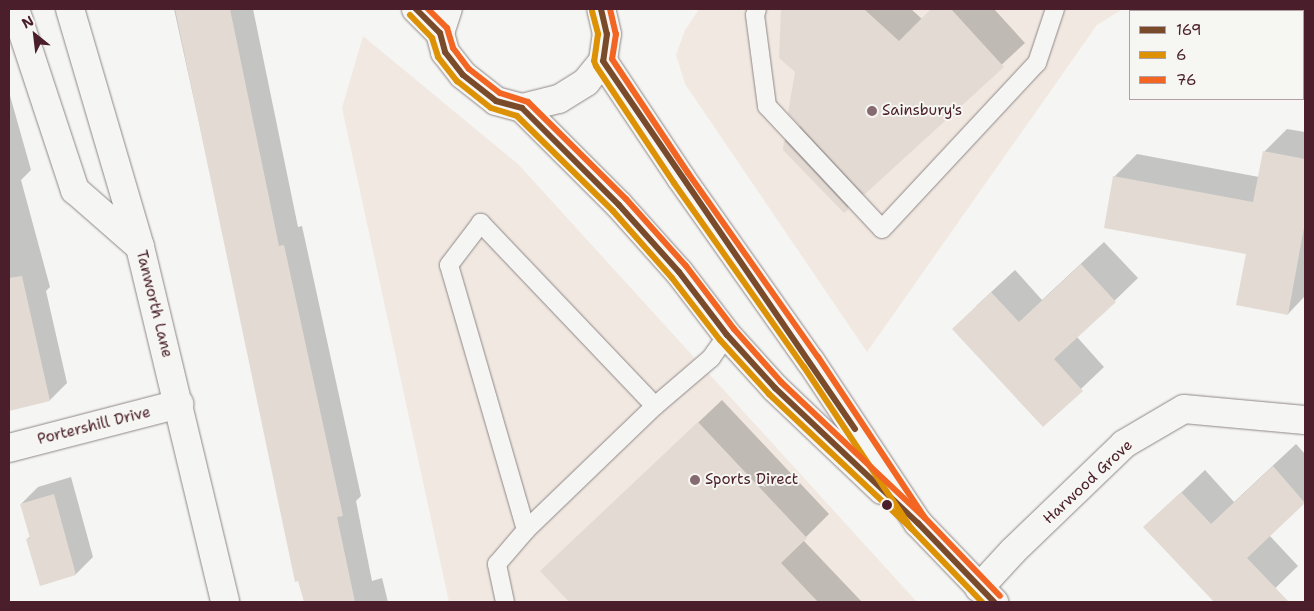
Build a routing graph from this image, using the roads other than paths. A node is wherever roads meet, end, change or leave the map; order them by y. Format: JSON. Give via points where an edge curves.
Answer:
{"nodes":[{"id":1,"x":15,"y":9,"type":"edge"},
{"id":2,"x":70,"y":9,"type":"edge"},
{"id":3,"x":416,"y":9,"type":"edge"},
{"id":4,"x":757,"y":9,"type":"edge"},
{"id":5,"x":1055,"y":9,"type":"edge"},
{"id":6,"x":444,"y":21,"type":"edge"},
{"id":7,"x":606,"y":28,"type":"edge"},
{"id":8,"x":522,"y":108,"type":"junction"},
{"id":9,"x":140,"y":247,"type":"junction"},
{"id":10,"x":727,"y":335,"type":"junction"},
{"id":11,"x":178,"y":404,"type":"junction"},
{"id":12,"x":655,"y":406,"type":"junction"},
{"id":13,"x":1305,"y":420,"type":"edge"},
{"id":14,"x":9,"y":448,"type":"edge"},
{"id":15,"x":918,"y":523,"type":"junction"},
{"id":16,"x":526,"y":530,"type":"junction"},
{"id":17,"x":986,"y":595,"type":"edge"},
{"id":18,"x":225,"y":602,"type":"edge"},
{"id":19,"x":505,"y":602,"type":"edge"}],
"edges":[{"from":1,"to":9,"type":"main road","via":[[75,190]]},
{"from":2,"to":9,"type":"main road","name":"Tanworth Lane"},
{"from":3,"to":6,"type":"main road"},
{"from":4,"to":5,"type":"lane","via":[[755,16],[767,106],[882,229],[1037,63]]},
{"from":6,"to":8,"type":"main road","via":[[445,52],[463,74],[496,102]]},
{"from":7,"to":8,"type":"main road","via":[[586,82],[559,99]]},
{"from":7,"to":15,"type":"main road","via":[[681,178],[811,362]]},
{"from":8,"to":10,"type":"main road","via":[[619,204],[679,272]]},
{"from":9,"to":11,"type":"main road","name":"Tanworth Lane"},
{"from":10,"to":12,"type":"lane","via":[[711,358]]},
{"from":10,"to":15,"type":"main road","via":[[775,388]]},
{"from":11,"to":14,"type":"main road","name":"Portershill Drive"},
{"from":11,"to":18,"type":"main road","name":"Tanworth Lane"},
{"from":12,"to":16,"type":"lane"},
{"from":12,"to":16,"type":"lane","via":[[481,223],[449,265]]},
{"from":13,"to":17,"type":"main road","name":"Harwood Grove","via":[[1184,409],[1124,444],[1013,551]]},
{"from":15,"to":17,"type":"main road"},
{"from":16,"to":19,"type":"lane","via":[[497,564]]}]}
